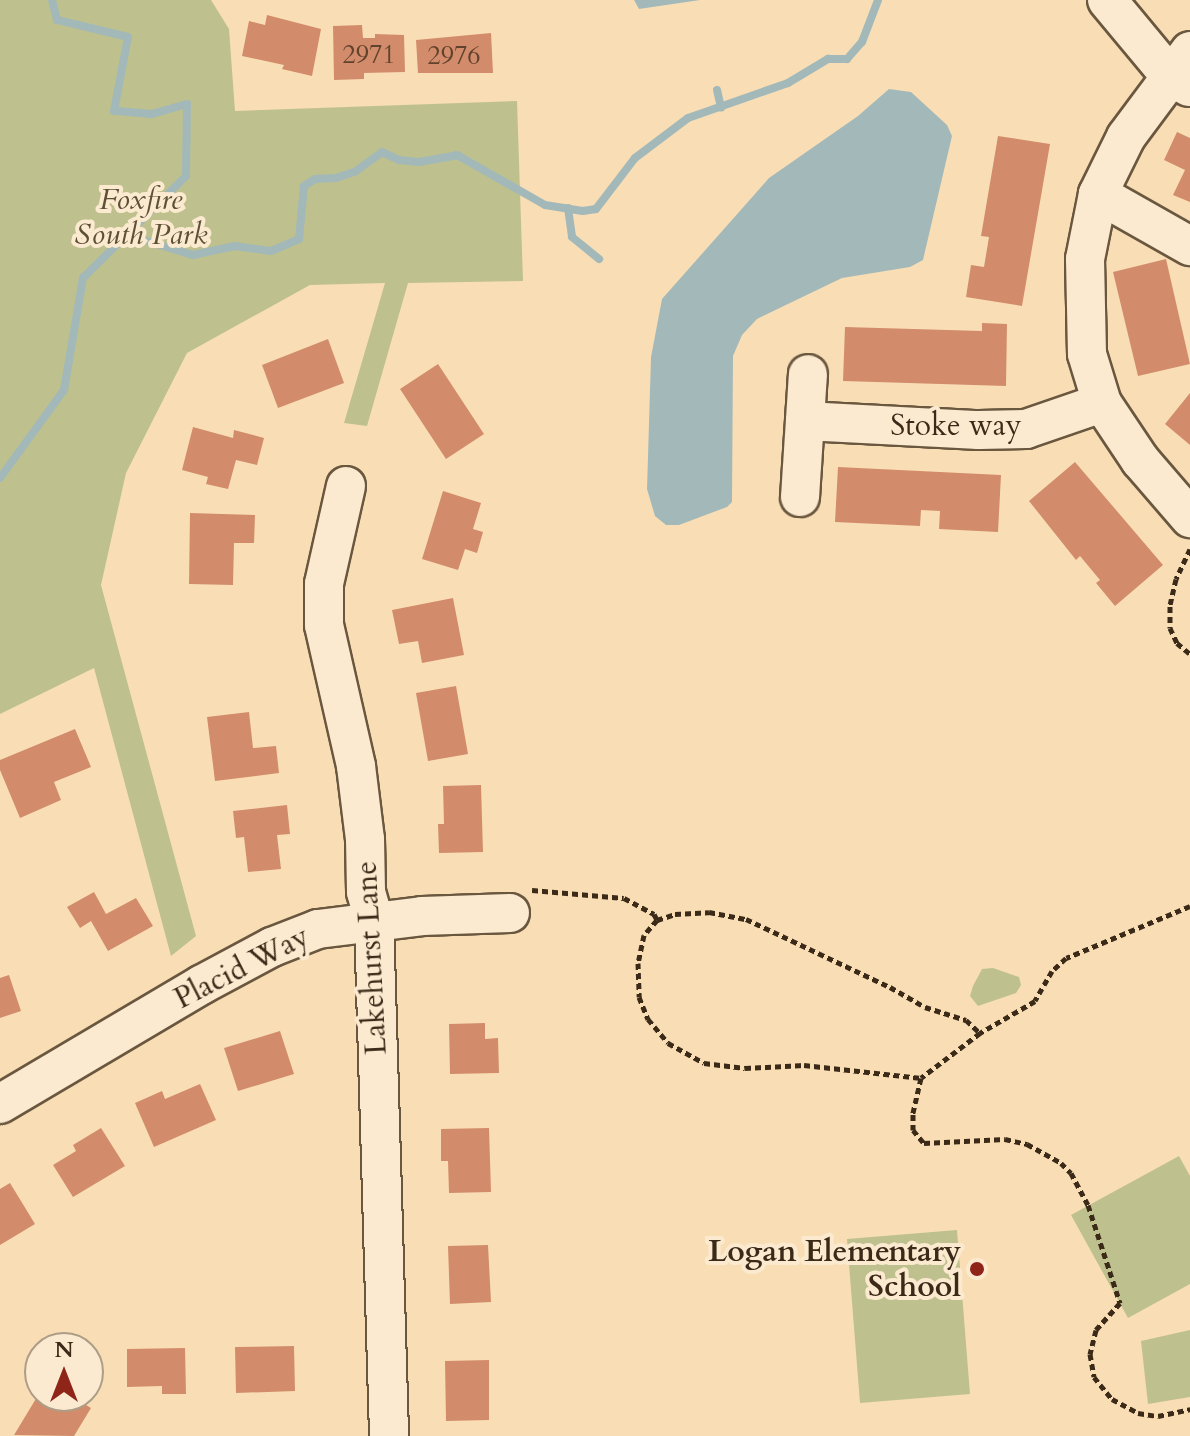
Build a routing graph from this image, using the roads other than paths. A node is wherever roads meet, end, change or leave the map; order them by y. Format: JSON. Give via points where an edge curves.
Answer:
{"nodes":[{"id":1,"x":1107,"y":0,"type":"edge"},
{"id":2,"x":1183,"y":72,"type":"edge"},
{"id":3,"x":1098,"y":194,"type":"junction"},
{"id":4,"x":1190,"y":246,"type":"edge"},
{"id":5,"x":808,"y":374,"type":"dead end"},
{"id":6,"x":1102,"y":403,"type":"junction"},
{"id":7,"x":805,"y":421,"type":"junction"},
{"id":8,"x":346,"y":486,"type":"dead end"},
{"id":9,"x":800,"y":497,"type":"dead end"},
{"id":10,"x":1190,"y":518,"type":"edge"},
{"id":11,"x":521,"y":902,"type":"road end"},
{"id":12,"x":374,"y":920,"type":"junction"},
{"id":13,"x":0,"y":1104,"type":"edge"},
{"id":14,"x":389,"y":1436,"type":"edge"}],
"edges":[{"from":1,"to":2,"type":"street"},
{"from":2,"to":3,"type":"street","via":[[1126,137]]},
{"from":3,"to":4,"type":"street"},
{"from":3,"to":6,"type":"street","via":[[1085,259],[1087,354]]},
{"from":5,"to":7,"type":"street"},
{"from":6,"to":7,"type":"street","name":"Stoke way","via":[[1026,429]]},
{"from":6,"to":10,"type":"street","via":[[1140,460]]},
{"from":7,"to":9,"type":"street"},
{"from":8,"to":12,"type":"street","name":"Lakehurst Lane","via":[[324,584],[324,625],[356,766],[366,892]]},
{"from":11,"to":12,"type":"street","name":"Placid Way"},
{"from":12,"to":13,"type":"street","name":"Placid Way","via":[[318,929],[272,947]]},
{"from":12,"to":14,"type":"street","name":"Lakehurst Lane"}]}
